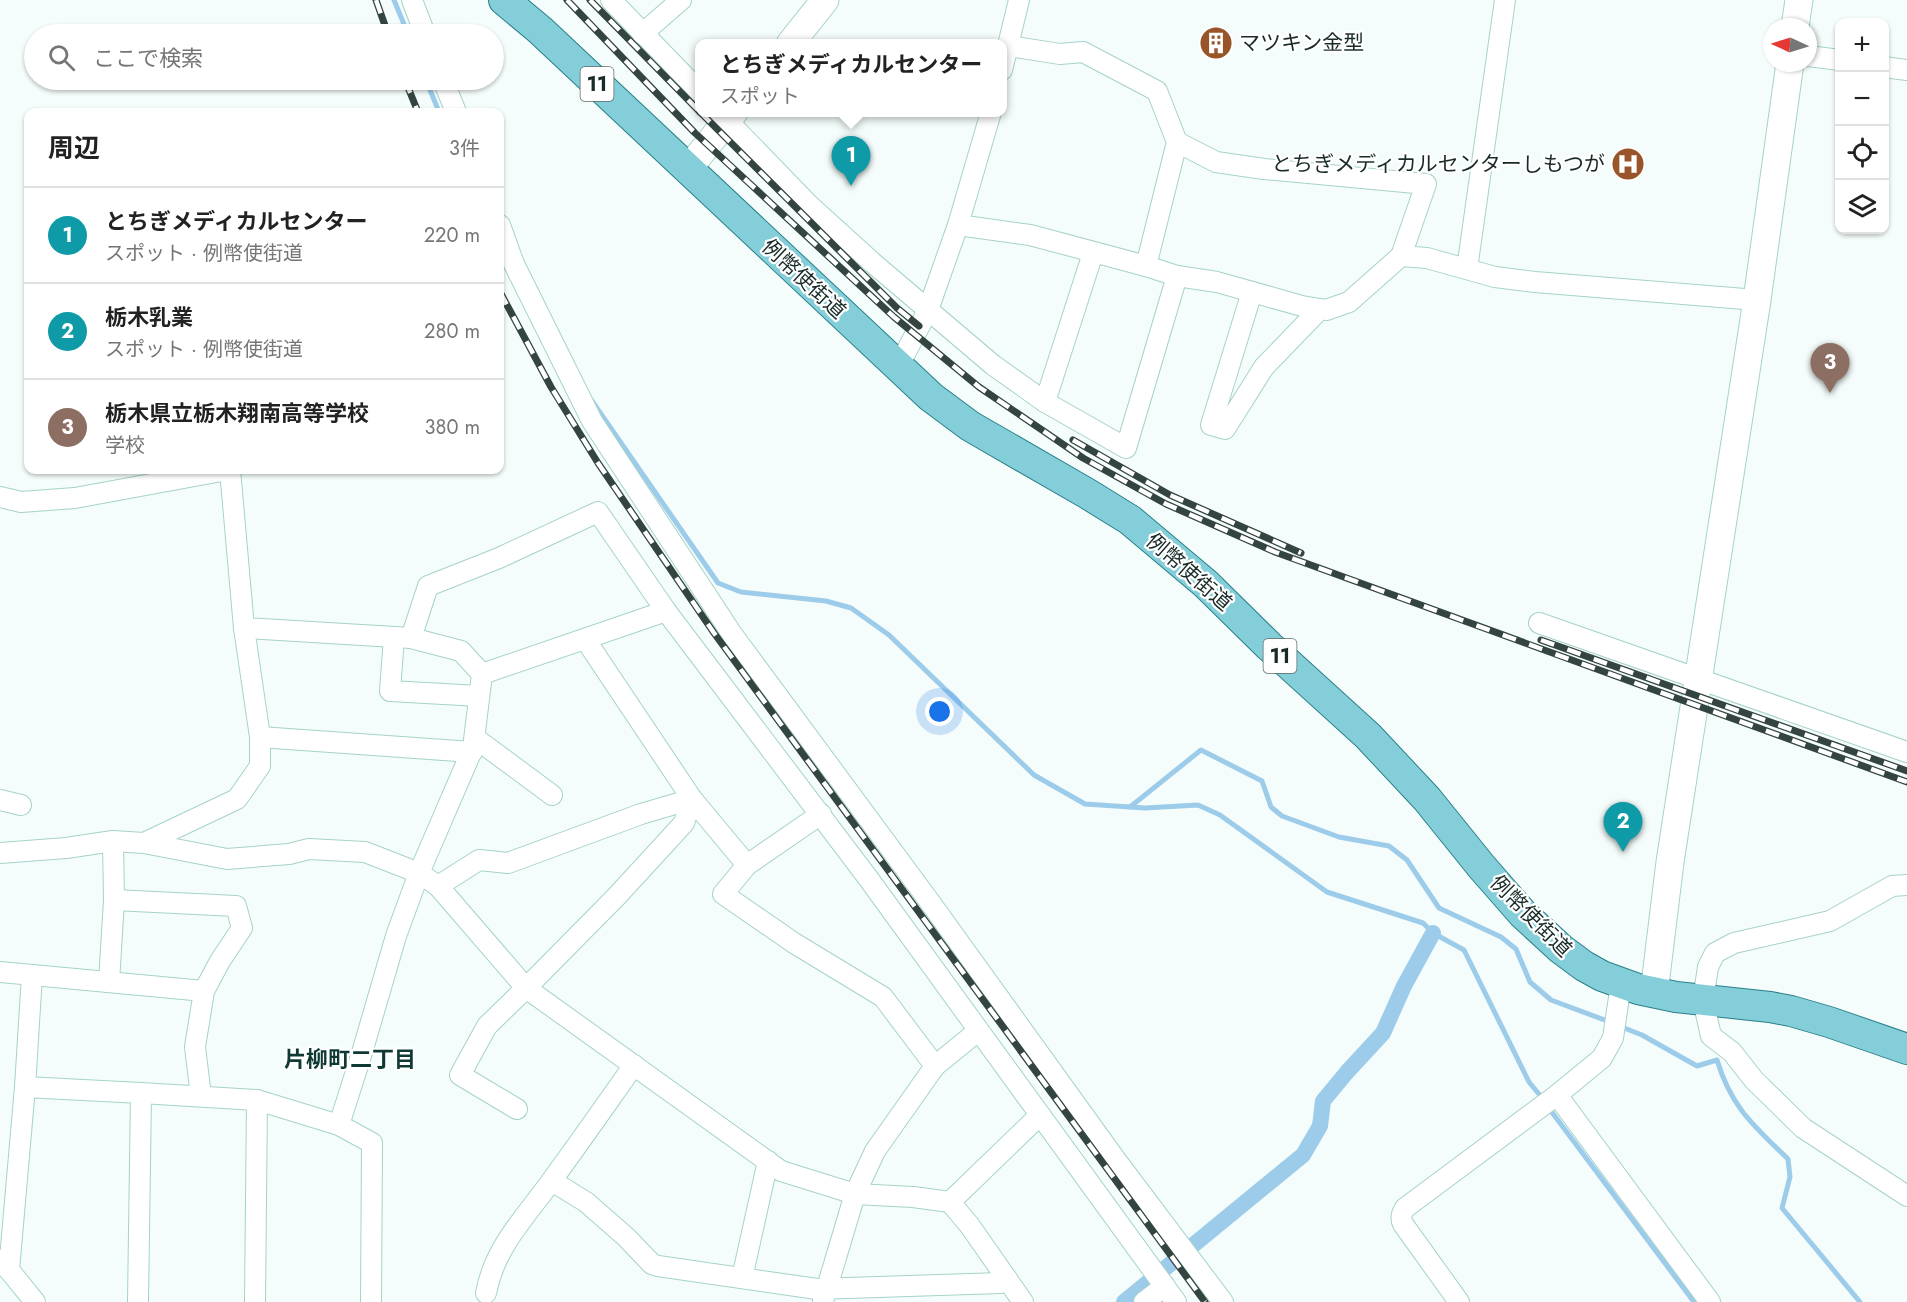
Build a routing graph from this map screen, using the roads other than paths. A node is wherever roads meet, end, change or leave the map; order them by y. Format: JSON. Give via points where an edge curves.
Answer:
{"nodes":[{"id":1,"x":412,"y":0,"type":"edge"},
{"id":2,"x":504,"y":0,"type":"edge"},
{"id":3,"x":611,"y":0,"type":"edge"},
{"id":4,"x":681,"y":0,"type":"edge"},
{"id":5,"x":825,"y":0,"type":"edge"},
{"id":6,"x":1019,"y":0,"type":"edge"},
{"id":7,"x":1505,"y":0,"type":"edge"},
{"id":8,"x":1799,"y":0,"type":"edge"},
{"id":9,"x":660,"y":8,"type":"edge"},
{"id":10,"x":1796,"y":18,"type":"edge"},
{"id":11,"x":421,"y":24,"type":"edge"},
{"id":12,"x":642,"y":34,"type":"junction"},
{"id":13,"x":794,"y":39,"type":"edge"},
{"id":14,"x":1009,"y":46,"type":"junction"},
{"id":15,"x":1007,"y":53,"type":"edge"},
{"id":16,"x":1817,"y":57,"type":"edge"},
{"id":17,"x":1835,"y":59,"type":"edge"},
{"id":18,"x":1889,"y":68,"type":"edge"},
{"id":19,"x":1907,"y":70,"type":"edge"},
{"id":20,"x":1789,"y":72,"type":"edge"},
{"id":21,"x":695,"y":88,"type":"edge"},
{"id":22,"x":447,"y":90,"type":"edge"},
{"id":23,"x":454,"y":108,"type":"edge"},
{"id":24,"x":726,"y":117,"type":"edge"},
{"id":25,"x":729,"y":117,"type":"edge"},
{"id":26,"x":990,"y":117,"type":"edge"},
{"id":27,"x":1177,"y":142,"type":"junction"},
{"id":28,"x":688,"y":169,"type":"junction"},
{"id":29,"x":958,"y":225,"type":"junction"},
{"id":30,"x":504,"y":236,"type":"edge"},
{"id":31,"x":1093,"y":253,"type":"junction"},
{"id":32,"x":1401,"y":256,"type":"junction"},
{"id":33,"x":1146,"y":266,"type":"junction"},
{"id":34,"x":1467,"y":269,"type":"junction"},
{"id":35,"x":1177,"y":276,"type":"junction"},
{"id":36,"x":1252,"y":292,"type":"junction"},
{"id":37,"x":1757,"y":300,"type":"junction"},
{"id":38,"x":1320,"y":309,"type":"junction"},
{"id":39,"x":928,"y":310,"type":"junction"},
{"id":40,"x":898,"y":367,"type":"junction"},
{"id":41,"x":1045,"y":402,"type":"junction"},
{"id":42,"x":206,"y":474,"type":"edge"},
{"id":43,"x":228,"y":474,"type":"edge"},
{"id":44,"x":0,"y":497,"type":"edge"},
{"id":45,"x":666,"y":611,"type":"junction"},
{"id":46,"x":1539,"y":623,"type":"dead end"},
{"id":47,"x":244,"y":628,"type":"junction"},
{"id":48,"x":403,"y":637,"type":"junction"},
{"id":49,"x":585,"y":639,"type":"junction"},
{"id":50,"x":482,"y":674,"type":"junction"},
{"id":51,"x":1699,"y":678,"type":"junction"},
{"id":52,"x":479,"y":696,"type":"junction"},
{"id":53,"x":260,"y":737,"type":"junction"},
{"id":54,"x":473,"y":745,"type":"junction"},
{"id":55,"x":1907,"y":752,"type":"edge"},
{"id":56,"x":552,"y":795,"type":"dead end"},
{"id":57,"x":692,"y":799,"type":"junction"},
{"id":58,"x":0,"y":800,"type":"edge"},
{"id":59,"x":21,"y":805,"type":"dead end"},
{"id":60,"x":820,"y":814,"type":"junction"},
{"id":61,"x":113,"y":841,"type":"junction"},
{"id":62,"x":144,"y":843,"type":"junction"},
{"id":63,"x":0,"y":854,"type":"edge"},
{"id":64,"x":747,"y":865,"type":"junction"},
{"id":65,"x":418,"y":873,"type":"junction"},
{"id":66,"x":1907,"y":885,"type":"edge"},
{"id":67,"x":438,"y":886,"type":"junction"},
{"id":68,"x":114,"y":900,"type":"junction"},
{"id":69,"x":0,"y":972,"type":"edge"},
{"id":70,"x":32,"y":975,"type":"junction"},
{"id":71,"x":109,"y":982,"type":"junction"},
{"id":72,"x":1621,"y":984,"type":"junction"},
{"id":73,"x":526,"y":988,"type":"junction"},
{"id":74,"x":204,"y":991,"type":"junction"},
{"id":75,"x":1654,"y":993,"type":"junction"},
{"id":76,"x":1703,"y":1000,"type":"junction"},
{"id":77,"x":978,"y":1031,"type":"junction"},
{"id":78,"x":1907,"y":1049,"type":"edge"},
{"id":79,"x":634,"y":1065,"type":"junction"},
{"id":80,"x":935,"y":1066,"type":"junction"},
{"id":81,"x":25,"y":1087,"type":"junction"},
{"id":82,"x":141,"y":1093,"type":"junction"},
{"id":83,"x":1557,"y":1095,"type":"junction"},
{"id":84,"x":201,"y":1096,"type":"junction"},
{"id":85,"x":256,"y":1100,"type":"junction"},
{"id":86,"x":517,"y":1109,"type":"dead end"},
{"id":87,"x":1040,"y":1115,"type":"junction"},
{"id":88,"x":339,"y":1125,"type":"junction"},
{"id":89,"x":768,"y":1161,"type":"junction"},
{"id":90,"x":552,"y":1181,"type":"junction"},
{"id":91,"x":855,"y":1194,"type":"junction"},
{"id":92,"x":1907,"y":1196,"type":"edge"},
{"id":93,"x":950,"y":1202,"type":"junction"},
{"id":94,"x":5,"y":1264,"type":"edge"},
{"id":95,"x":742,"y":1278,"type":"junction"},
{"id":96,"x":1007,"y":1279,"type":"junction"},
{"id":97,"x":1165,"y":1286,"type":"junction"},
{"id":98,"x":486,"y":1293,"type":"dead end"},
{"id":99,"x":825,"y":1295,"type":"edge"},
{"id":100,"x":35,"y":1302,"type":"edge"},
{"id":101,"x":138,"y":1302,"type":"edge"},
{"id":102,"x":255,"y":1302,"type":"edge"},
{"id":103,"x":371,"y":1302,"type":"edge"},
{"id":104,"x":1023,"y":1302,"type":"edge"},
{"id":105,"x":1144,"y":1302,"type":"edge"},
{"id":106,"x":1176,"y":1302,"type":"edge"},
{"id":107,"x":1223,"y":1302,"type":"edge"},
{"id":108,"x":1459,"y":1302,"type":"edge"},
{"id":109,"x":1710,"y":1302,"type":"edge"}],
"edges":[{"from":1,"to":11,"type":"street"},
{"from":2,"to":28,"type":"main road","name":"例幣使街道","number":"11"},
{"from":3,"to":12,"type":"street"},
{"from":4,"to":9,"type":"street"},
{"from":5,"to":13,"type":"street"},
{"from":6,"to":14,"type":"street"},
{"from":7,"to":34,"type":"street"},
{"from":8,"to":10,"type":"street"},
{"from":9,"to":12,"type":"street"},
{"from":12,"to":21,"type":"street"},
{"from":14,"to":15,"type":"street"},
{"from":14,"to":27,"type":"street","via":[[1060,54],[1083,52],[1157,91]]},
{"from":16,"to":17,"type":"street"},
{"from":18,"to":19,"type":"street"},
{"from":20,"to":37,"type":"street"},
{"from":22,"to":23,"type":"street"},
{"from":24,"to":28,"type":"street"},
{"from":25,"to":39,"type":"street","via":[[809,205]]},
{"from":26,"to":29,"type":"street"},
{"from":27,"to":32,"type":"street","via":[[1216,162],[1426,184]]},
{"from":27,"to":33,"type":"street"},
{"from":28,"to":40,"type":"main road","name":"例幣使街道","number":"11"},
{"from":29,"to":31,"type":"street","via":[[1030,236]]},
{"from":29,"to":39,"type":"street"},
{"from":30,"to":107,"type":"street","via":[[592,421],[725,624]]},
{"from":31,"to":33,"type":"street"},
{"from":31,"to":41,"type":"street"},
{"from":32,"to":34,"type":"street","via":[[1427,258]]},
{"from":32,"to":38,"type":"street","via":[[1348,302]]},
{"from":33,"to":35,"type":"street"},
{"from":34,"to":37,"type":"street","via":[[1535,282]]},
{"from":35,"to":36,"type":"street"},
{"from":35,"to":41,"type":"street","via":[[1126,448]]},
{"from":36,"to":38,"type":"street"},
{"from":36,"to":38,"type":"street","via":[[1211,425],[1225,429],[1264,367]]},
{"from":37,"to":51,"type":"street"},
{"from":39,"to":40,"type":"street"},
{"from":39,"to":41,"type":"street","via":[[993,365]]},
{"from":40,"to":72,"type":"main road","name":"例幣使街道","number":"11","via":[[970,426],[1130,520],[1206,584],[1368,736],[1427,799],[1523,914],[1584,966]]},
{"from":42,"to":44,"type":"street","via":[[75,498],[21,502]]},
{"from":43,"to":47,"type":"street"},
{"from":45,"to":48,"type":"street","via":[[598,512],[428,586]]},
{"from":45,"to":49,"type":"street"},
{"from":45,"to":60,"type":"street"},
{"from":46,"to":51,"type":"street"},
{"from":47,"to":48,"type":"street"},
{"from":47,"to":53,"type":"street"},
{"from":48,"to":50,"type":"street","via":[[461,651]]},
{"from":48,"to":52,"type":"street","via":[[390,692]]},
{"from":49,"to":50,"type":"street"},
{"from":49,"to":57,"type":"street"},
{"from":50,"to":52,"type":"street"},
{"from":51,"to":55,"type":"street"},
{"from":51,"to":75,"type":"street"},
{"from":52,"to":54,"type":"street"},
{"from":53,"to":54,"type":"street"},
{"from":53,"to":62,"type":"street","via":[[260,766],[237,799]]},
{"from":54,"to":56,"type":"street"},
{"from":54,"to":65,"type":"street"},
{"from":57,"to":64,"type":"street"},
{"from":57,"to":67,"type":"street","via":[[507,863],[479,860]]},
{"from":57,"to":73,"type":"street","via":[[684,823]]},
{"from":58,"to":59,"type":"street"},
{"from":60,"to":64,"type":"street"},
{"from":60,"to":77,"type":"street"},
{"from":61,"to":62,"type":"street"},
{"from":61,"to":63,"type":"street"},
{"from":61,"to":68,"type":"street"},
{"from":62,"to":65,"type":"street","via":[[227,859],[309,849],[365,852]]},
{"from":64,"to":80,"type":"street","via":[[723,894],[883,997]]},
{"from":65,"to":67,"type":"street"},
{"from":65,"to":88,"type":"street"},
{"from":66,"to":76,"type":"street","via":[[1893,886],[1830,921],[1734,943],[1715,953],[1708,967]]},
{"from":67,"to":73,"type":"street"},
{"from":68,"to":71,"type":"street"},
{"from":68,"to":74,"type":"street","via":[[236,906],[242,928]]},
{"from":69,"to":70,"type":"street"},
{"from":70,"to":71,"type":"street"},
{"from":70,"to":81,"type":"street"},
{"from":71,"to":74,"type":"street"},
{"from":72,"to":75,"type":"main road","name":"例幣使街道","number":"11"},
{"from":72,"to":83,"type":"street","via":[[1609,1047],[1602,1058]]},
{"from":73,"to":79,"type":"street"},
{"from":73,"to":86,"type":"street","via":[[487,1026],[460,1075]]},
{"from":74,"to":84,"type":"street","via":[[195,1047]]},
{"from":75,"to":76,"type":"main road","name":"例幣使街道","number":"11"},
{"from":76,"to":78,"type":"main road","name":"例幣使街道","number":"11","via":[[1791,1011]]},
{"from":76,"to":92,"type":"street","via":[[1711,1036],[1732,1052],[1754,1080],[1803,1128]]},
{"from":77,"to":80,"type":"street"},
{"from":77,"to":87,"type":"street"},
{"from":79,"to":89,"type":"street"},
{"from":79,"to":90,"type":"street"},
{"from":80,"to":91,"type":"street","via":[[875,1151]]},
{"from":81,"to":82,"type":"street"},
{"from":81,"to":94,"type":"street"},
{"from":82,"to":84,"type":"street"},
{"from":82,"to":101,"type":"street"},
{"from":83,"to":108,"type":"street","via":[[1401,1214],[1403,1224]]},
{"from":83,"to":109,"type":"street"},
{"from":84,"to":85,"type":"street"},
{"from":85,"to":88,"type":"street"},
{"from":85,"to":102,"type":"street"},
{"from":87,"to":93,"type":"street"},
{"from":87,"to":97,"type":"street"},
{"from":88,"to":103,"type":"street","via":[[372,1143]]},
{"from":89,"to":91,"type":"street","via":[[781,1171]]},
{"from":89,"to":95,"type":"street"},
{"from":90,"to":95,"type":"street","via":[[586,1202],[652,1264]]},
{"from":90,"to":98,"type":"street","via":[[501,1248]]},
{"from":91,"to":93,"type":"street"},
{"from":91,"to":99,"type":"street"},
{"from":93,"to":96,"type":"street"},
{"from":94,"to":100,"type":"street"},
{"from":95,"to":99,"type":"street"},
{"from":96,"to":99,"type":"street","via":[[1001,1283]]},
{"from":96,"to":104,"type":"street"},
{"from":97,"to":105,"type":"street"},
{"from":97,"to":106,"type":"street"}]}
